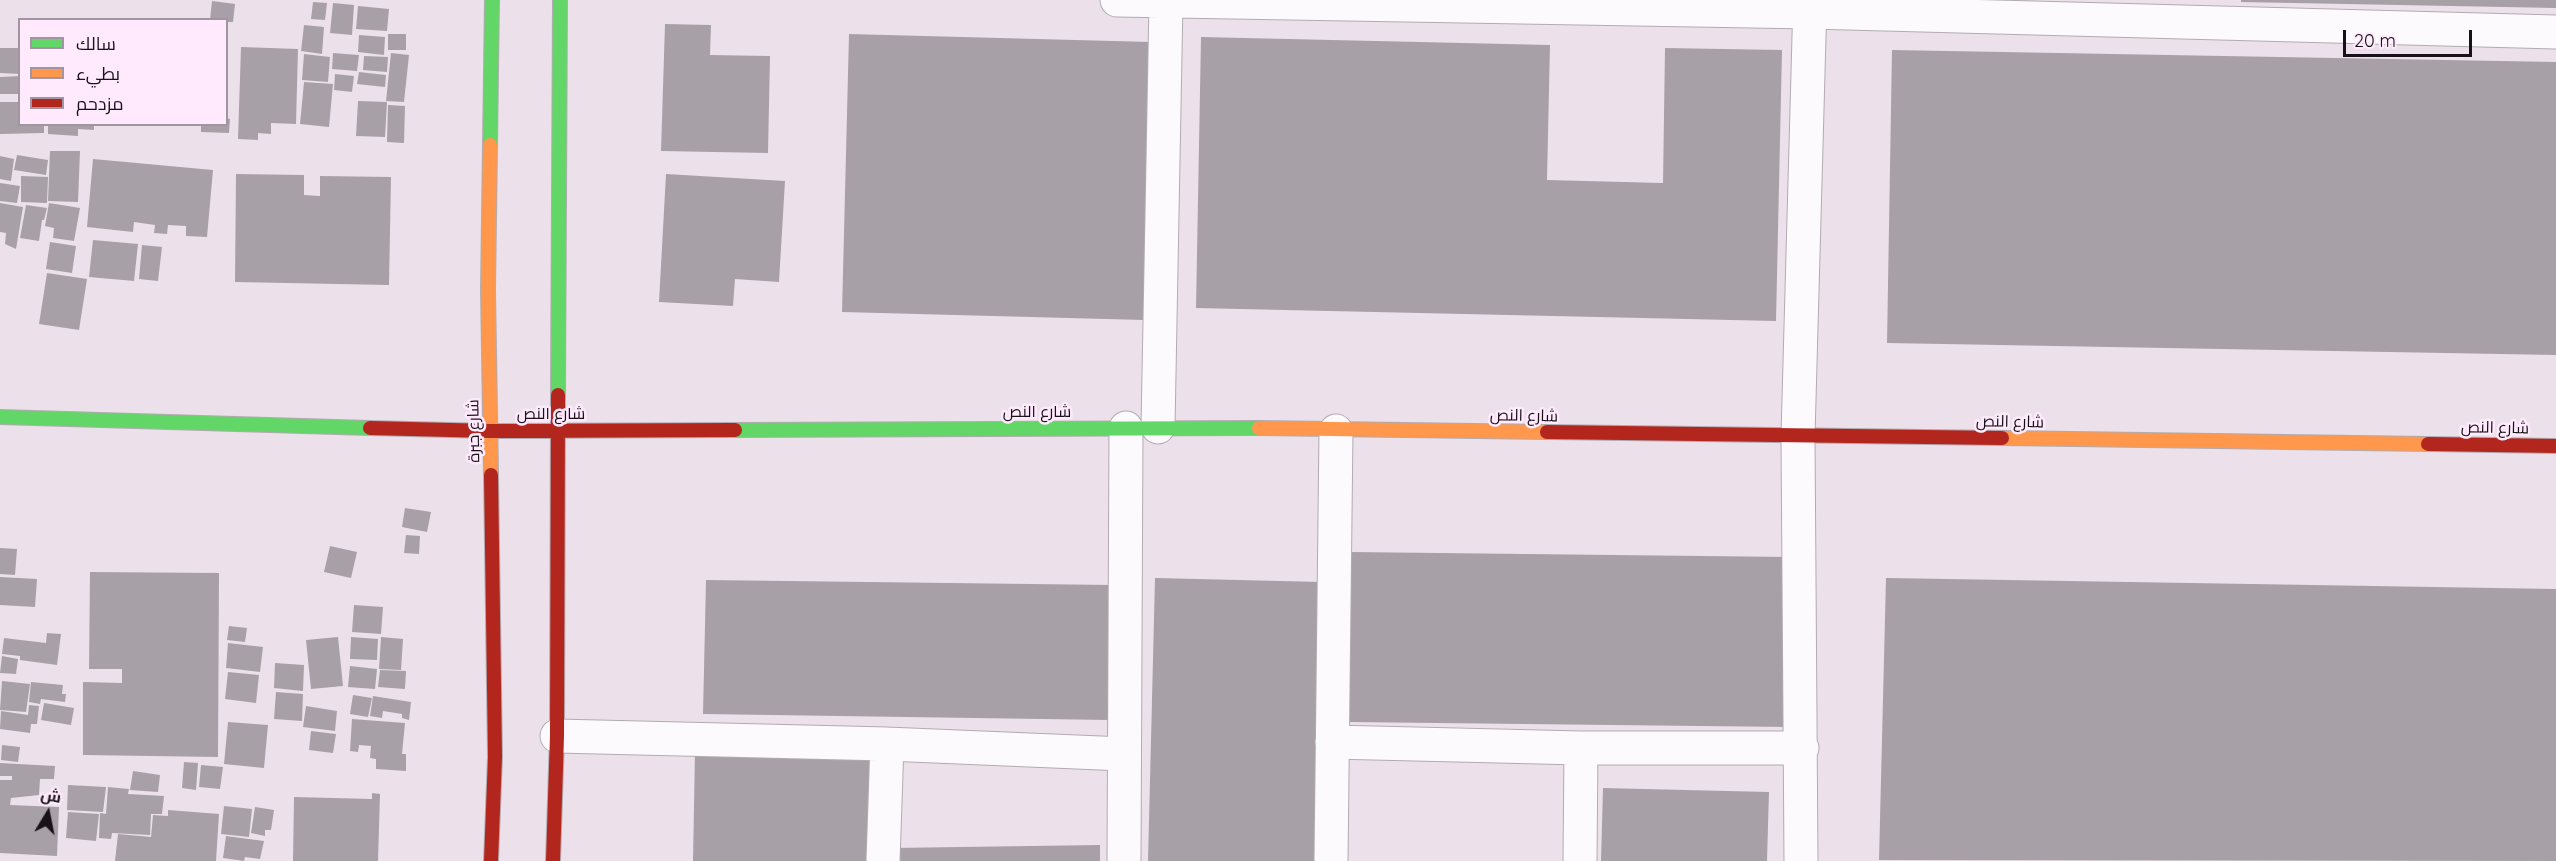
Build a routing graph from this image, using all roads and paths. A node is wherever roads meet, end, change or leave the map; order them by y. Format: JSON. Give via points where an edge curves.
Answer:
{"nodes":[{"id":1,"x":492,"y":0,"type":"edge"},
{"id":2,"x":560,"y":0,"type":"edge"},
{"id":3,"x":1117,"y":0,"type":"edge"},
{"id":4,"x":1166,"y":1,"type":"edge"},
{"id":5,"x":1456,"y":3,"type":"edge"},
{"id":6,"x":1810,"y":6,"type":"edge"},
{"id":7,"x":2556,"y":32,"type":"edge"},
{"id":8,"x":0,"y":417,"type":"edge"},
{"id":9,"x":1158,"y":427,"type":"junction"},
{"id":10,"x":1126,"y":428,"type":"junction"},
{"id":11,"x":491,"y":431,"type":"junction"},
{"id":12,"x":559,"y":431,"type":"junction"},
{"id":13,"x":1336,"y":431,"type":"junction"},
{"id":14,"x":1798,"y":435,"type":"junction"},
{"id":15,"x":2556,"y":446,"type":"edge"},
{"id":16,"x":557,"y":736,"type":"junction"},
{"id":17,"x":1332,"y":742,"type":"junction"},
{"id":18,"x":887,"y":744,"type":"junction"},
{"id":19,"x":1581,"y":748,"type":"junction"},
{"id":20,"x":1802,"y":748,"type":"junction"},
{"id":21,"x":1124,"y":754,"type":"junction"},
{"id":22,"x":491,"y":861,"type":"edge"},
{"id":23,"x":553,"y":861,"type":"edge"},
{"id":24,"x":883,"y":861,"type":"edge"},
{"id":25,"x":1124,"y":861,"type":"edge"},
{"id":26,"x":1331,"y":861,"type":"edge"},
{"id":27,"x":1580,"y":861,"type":"edge"},
{"id":28,"x":1801,"y":861,"type":"edge"}],
"edges":[{"from":1,"to":11,"type":"street","name":"شارع جبرة","via":[[488,290]]},
{"from":2,"to":12,"type":"street"},
{"from":3,"to":4,"type":"street"},
{"from":4,"to":5,"type":"street"},
{"from":4,"to":9,"type":"street"},
{"from":5,"to":6,"type":"street"},
{"from":6,"to":7,"type":"street"},
{"from":6,"to":14,"type":"street"},
{"from":8,"to":11,"type":"street","name":"شارع النص"},
{"from":9,"to":10,"type":"street","name":"شارع النص"},
{"from":9,"to":13,"type":"street","name":"شارع النص"},
{"from":10,"to":12,"type":"street","name":"شارع النص"},
{"from":10,"to":21,"type":"street"},
{"from":11,"to":12,"type":"street","name":"شارع النص"},
{"from":11,"to":22,"type":"street","name":"شارع جبرة","via":[[495,757]]},
{"from":12,"to":16,"type":"street"},
{"from":13,"to":14,"type":"street","name":"شارع النص"},
{"from":13,"to":17,"type":"street"},
{"from":14,"to":15,"type":"street","name":"شارع النص"},
{"from":14,"to":20,"type":"street"},
{"from":16,"to":18,"type":"street"},
{"from":16,"to":23,"type":"street"},
{"from":17,"to":19,"type":"street"},
{"from":17,"to":26,"type":"street"},
{"from":18,"to":21,"type":"street"},
{"from":18,"to":24,"type":"street"},
{"from":19,"to":20,"type":"street"},
{"from":19,"to":27,"type":"street"},
{"from":20,"to":28,"type":"street"},
{"from":21,"to":25,"type":"street"}]}
